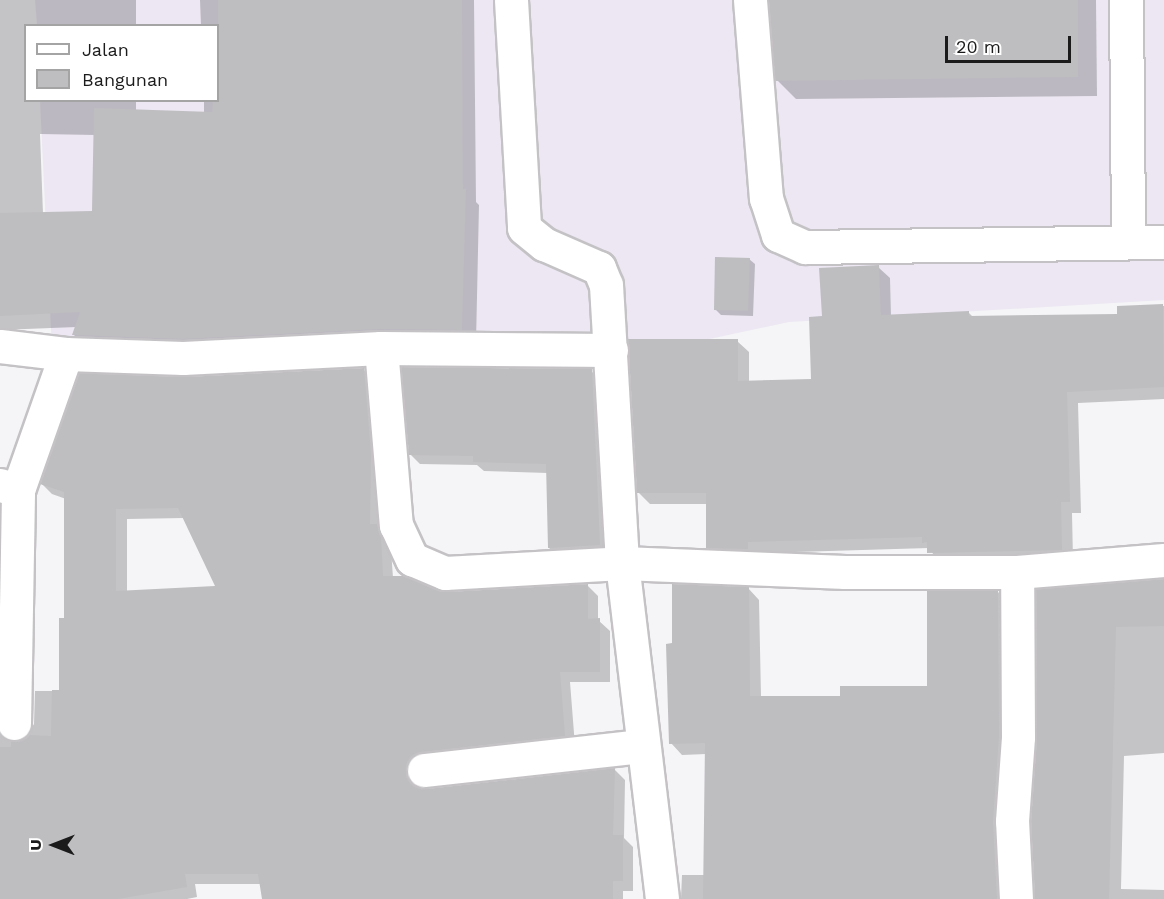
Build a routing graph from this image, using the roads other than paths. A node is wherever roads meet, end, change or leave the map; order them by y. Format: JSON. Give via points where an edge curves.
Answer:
{"nodes":[{"id":1,"x":511,"y":0,"type":"edge"},
{"id":2,"x":750,"y":0,"type":"edge"},
{"id":3,"x":1126,"y":0,"type":"edge"},
{"id":4,"x":1128,"y":242,"type":"junction"},
{"id":5,"x":1164,"y":242,"type":"edge"},
{"id":6,"x":0,"y":346,"type":"edge"},
{"id":7,"x":381,"y":348,"type":"junction"},
{"id":8,"x":611,"y":350,"type":"junction"},
{"id":9,"x":66,"y":354,"type":"junction"},
{"id":10,"x":9,"y":487,"type":"edge"},
{"id":11,"x":1164,"y":561,"type":"edge"},
{"id":12,"x":622,"y":563,"type":"junction"},
{"id":13,"x":1017,"y":572,"type":"junction"},
{"id":14,"x":14,"y":723,"type":"dead end"},
{"id":15,"x":640,"y":746,"type":"junction"},
{"id":16,"x":424,"y":770,"type":"dead end"},
{"id":17,"x":662,"y":899,"type":"edge"},
{"id":18,"x":1016,"y":899,"type":"edge"}],
"edges":[{"from":1,"to":8,"type":"street","via":[[524,228],[544,244],[599,268],[606,285]]},
{"from":2,"to":4,"type":"street","via":[[766,198],[778,235],[805,247]]},
{"from":3,"to":4,"type":"street"},
{"from":4,"to":5,"type":"street"},
{"from":6,"to":9,"type":"street"},
{"from":7,"to":8,"type":"street"},
{"from":7,"to":9,"type":"street","via":[[206,358]]},
{"from":7,"to":12,"type":"street","via":[[396,525],[412,559],[445,573]]},
{"from":8,"to":12,"type":"street"},
{"from":9,"to":10,"type":"street"},
{"from":10,"to":14,"type":"street"},
{"from":11,"to":13,"type":"street"},
{"from":12,"to":13,"type":"street","via":[[845,572]]},
{"from":12,"to":15,"type":"street"},
{"from":13,"to":18,"type":"street","via":[[1018,737],[1012,820]]},
{"from":15,"to":16,"type":"street"},
{"from":15,"to":17,"type":"street"}]}
